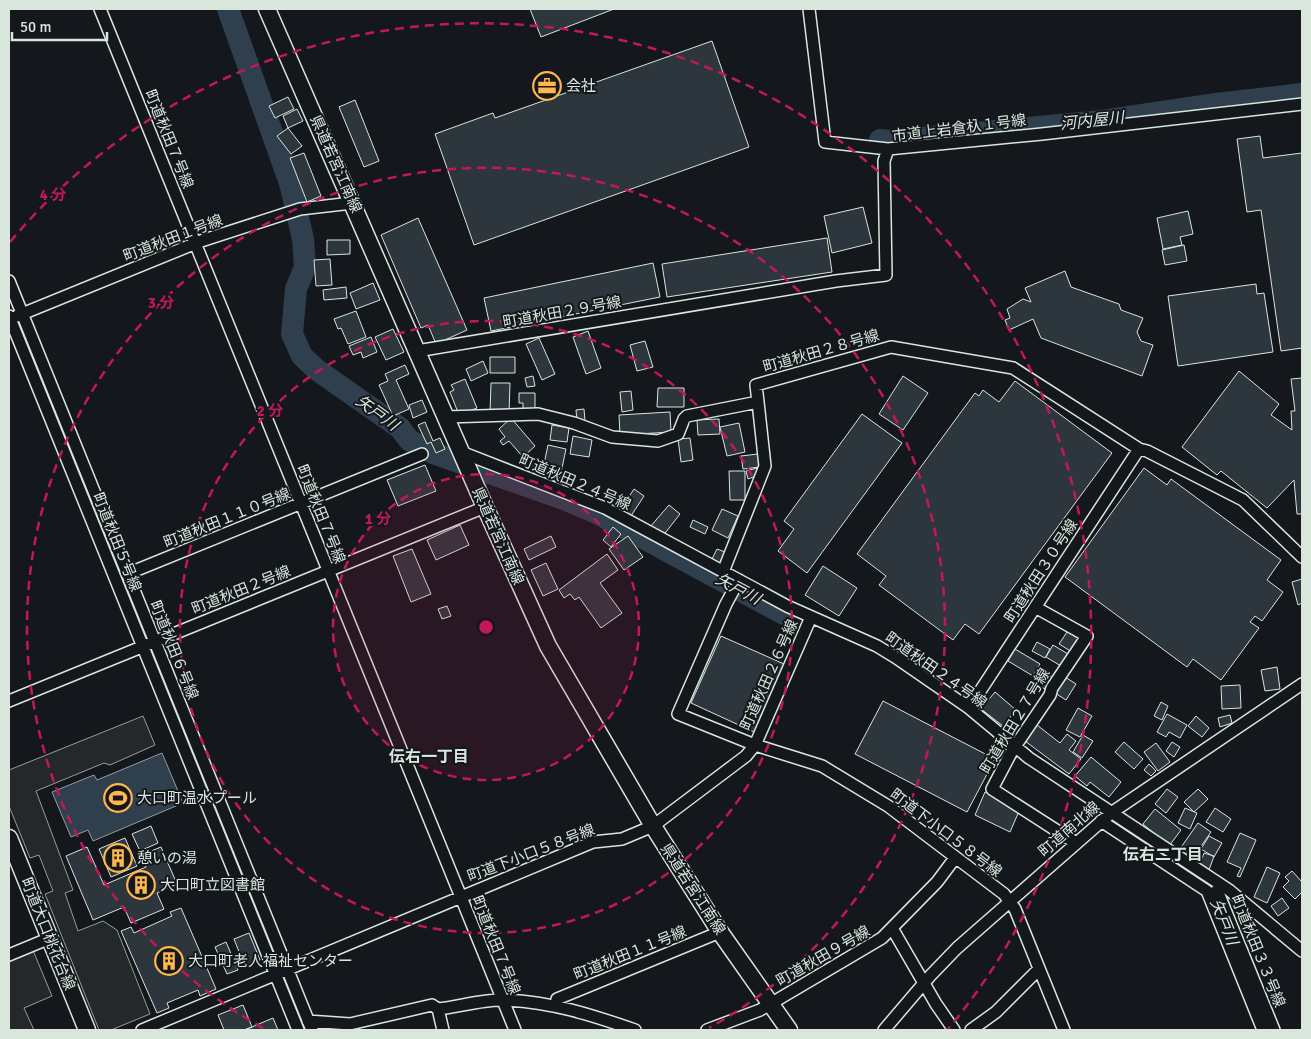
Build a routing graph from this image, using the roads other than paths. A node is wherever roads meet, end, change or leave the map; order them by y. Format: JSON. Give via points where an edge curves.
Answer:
{"nodes":[{"id":1,"x":100,"y":9,"type":"edge"},
{"id":2,"x":268,"y":9,"type":"edge"},
{"id":3,"x":809,"y":9,"type":"edge"},
{"id":4,"x":1302,"y":104,"type":"edge"},
{"id":5,"x":882,"y":148,"type":"junction"},
{"id":6,"x":352,"y":203,"type":"junction"},
{"id":7,"x":195,"y":243,"type":"junction"},
{"id":8,"x":9,"y":282,"type":"edge"},
{"id":9,"x":712,"y":301,"type":"joint"},
{"id":10,"x":22,"y":314,"type":"junction"},
{"id":11,"x":9,"y":318,"type":"edge"},
{"id":12,"x":417,"y":351,"type":"junction"},
{"id":13,"x":758,"y":402,"type":"junction"},
{"id":14,"x":446,"y":418,"type":"junction"},
{"id":15,"x":1139,"y":450,"type":"junction"},
{"id":16,"x":462,"y":453,"type":"junction"},
{"id":17,"x":422,"y":454,"type":"dead end"},
{"id":18,"x":300,"y":504,"type":"junction"},
{"id":19,"x":484,"y":506,"type":"junction"},
{"id":20,"x":1302,"y":557,"type":"edge"},
{"id":21,"x":327,"y":571,"type":"junction"},
{"id":22,"x":723,"y":572,"type":"junction"},
{"id":23,"x":127,"y":574,"type":"junction"},
{"id":24,"x":739,"y":580,"type":"junction"},
{"id":25,"x":1036,"y":607,"type":"junction"},
{"id":26,"x":811,"y":617,"type":"junction"},
{"id":27,"x":154,"y":641,"type":"junction"},
{"id":28,"x":143,"y":646,"type":"junction"},
{"id":29,"x":1302,"y":684,"type":"edge"},
{"id":30,"x":9,"y":701,"type":"edge"},
{"id":31,"x":968,"y":708,"type":"junction"},
{"id":32,"x":755,"y":745,"type":"junction"},
{"id":33,"x":1016,"y":746,"type":"junction"},
{"id":34,"x":1111,"y":813,"type":"junction"},
{"id":35,"x":1101,"y":821,"type":"junction"},
{"id":36,"x":653,"y":826,"type":"junction"},
{"id":37,"x":9,"y":838,"type":"edge"},
{"id":38,"x":1076,"y":843,"type":"junction"},
{"id":39,"x":955,"y":858,"type":"junction"},
{"id":40,"x":1221,"y":885,"type":"junction"},
{"id":41,"x":460,"y":897,"type":"junction"},
{"id":42,"x":1010,"y":901,"type":"junction"},
{"id":43,"x":892,"y":928,"type":"junction"},
{"id":44,"x":720,"y":932,"type":"junction"},
{"id":45,"x":50,"y":938,"type":"junction"},
{"id":46,"x":1302,"y":950,"type":"edge"},
{"id":47,"x":9,"y":955,"type":"edge"},
{"id":48,"x":288,"y":969,"type":"junction"},
{"id":49,"x":1039,"y":969,"type":"junction"},
{"id":50,"x":275,"y":974,"type":"junction"},
{"id":51,"x":923,"y":983,"type":"junction"},
{"id":52,"x":502,"y":1000,"type":"junction"},
{"id":53,"x":770,"y":1004,"type":"junction"},
{"id":54,"x":556,"y":1006,"type":"junction"},
{"id":55,"x":438,"y":1010,"type":"junction"},
{"id":56,"x":310,"y":1025,"type":"edge"},
{"id":57,"x":87,"y":1030,"type":"edge"},
{"id":58,"x":142,"y":1030,"type":"edge"},
{"id":59,"x":298,"y":1030,"type":"edge"},
{"id":60,"x":443,"y":1030,"type":"edge"},
{"id":61,"x":514,"y":1030,"type":"edge"},
{"id":62,"x":634,"y":1030,"type":"edge"},
{"id":63,"x":707,"y":1030,"type":"edge"},
{"id":64,"x":788,"y":1030,"type":"edge"},
{"id":65,"x":884,"y":1030,"type":"edge"},
{"id":66,"x":954,"y":1030,"type":"edge"},
{"id":67,"x":971,"y":1030,"type":"edge"},
{"id":68,"x":1064,"y":1030,"type":"edge"},
{"id":69,"x":1264,"y":1030,"type":"edge"},
{"id":70,"x":1274,"y":1030,"type":"edge"}],
"edges":[{"from":1,"to":7,"type":"street","name":"町道秋田７号線"},
{"from":2,"to":6,"type":"main road","name":"県道若宮江南線"},
{"from":3,"to":5,"type":"street","via":[[825,142]]},
{"from":4,"to":5,"type":"street","name":"市道上岩倉杁１号線","via":[[1042,134]]},
{"from":5,"to":9,"type":"street","name":"市道上岩倉杁１号線","via":[[886,275]]},
{"from":6,"to":7,"type":"street","name":"町道秋田１号線","via":[[300,209]]},
{"from":6,"to":12,"type":"main road","name":"県道若宮江南線"},
{"from":7,"to":10,"type":"street","name":"町道秋田１号線"},
{"from":7,"to":18,"type":"street","name":"町道秋田７号線"},
{"from":8,"to":10,"type":"street","name":"町道秋田６号線"},
{"from":9,"to":12,"type":"street","name":"町道秋田２９号線"},
{"from":10,"to":11,"type":"street","name":"町道秋田１号線"},
{"from":10,"to":23,"type":"street","name":"町道秋田６号線"},
{"from":11,"to":28,"type":"street","name":"町道秋田５号線"},
{"from":12,"to":14,"type":"main road","name":"県道若宮江南線"},
{"from":13,"to":14,"type":"street","via":[[687,416],[678,434],[658,441],[612,436],[538,414]]},
{"from":13,"to":15,"type":"street","name":"町道秋田２８号線","via":[[756,385],[891,347],[1013,368]]},
{"from":13,"to":22,"type":"street","via":[[765,466]]},
{"from":14,"to":16,"type":"main road","name":"県道若宮江南線"},
{"from":15,"to":20,"type":"street","name":"町道秋田２８号線","via":[[1243,500]]},
{"from":15,"to":25,"type":"street","name":"町道秋田３０号線"},
{"from":16,"to":19,"type":"main road","name":"県道若宮江南線"},
{"from":16,"to":22,"type":"street","name":"町道秋田２４号線","via":[[592,502]]},
{"from":17,"to":18,"type":"street","name":"町道秋田１１０号線"},
{"from":18,"to":21,"type":"street","name":"町道秋田７号線"},
{"from":18,"to":23,"type":"street","name":"町道秋田１１０号線"},
{"from":19,"to":21,"type":"street","name":"町道秋田２号線"},
{"from":19,"to":36,"type":"main road","name":"県道若宮江南線","via":[[548,646]]},
{"from":21,"to":27,"type":"street","name":"町道秋田２号線"},
{"from":21,"to":41,"type":"street","name":"町道秋田７号線"},
{"from":22,"to":24,"type":"street","name":"町道秋田２４号線"},
{"from":23,"to":27,"type":"street","name":"町道秋田６号線"},
{"from":24,"to":26,"type":"street","name":"町道秋田２４号線"},
{"from":24,"to":32,"type":"street","via":[[678,714]]},
{"from":25,"to":31,"type":"street","name":"町道秋田３０号線"},
{"from":25,"to":33,"type":"street","name":"町道秋田２７号線","via":[[1087,636]]},
{"from":26,"to":31,"type":"street","name":"町道秋田２４号線","via":[[878,646]]},
{"from":26,"to":32,"type":"street","name":"町道秋田２６号線"},
{"from":27,"to":28,"type":"street","name":"町道秋田２号線"},
{"from":27,"to":48,"type":"street","name":"町道秋田６号線"},
{"from":28,"to":30,"type":"street","name":"町道秋田２号線"},
{"from":28,"to":50,"type":"street","name":"町道秋田５号線"},
{"from":29,"to":34,"type":"street","name":"町道南北線"},
{"from":31,"to":33,"type":"street","name":"町道秋田２４号線"},
{"from":32,"to":36,"type":"street","name":"町道下小口５８号線","via":[[738,762]]},
{"from":32,"to":39,"type":"street","name":"町道下小口５８号線","via":[[822,766],[888,806]]},
{"from":33,"to":34,"type":"street","name":"町道秋田２４号線"},
{"from":33,"to":38,"type":"street","name":"町道秋田２７号線","via":[[992,789]]},
{"from":34,"to":35,"type":"street","name":"町道南北線"},
{"from":34,"to":40,"type":"street","name":"町道秋田２４号線"},
{"from":35,"to":38,"type":"street","name":"町道南北線"},
{"from":35,"to":69,"type":"street","via":[[1207,891]]},
{"from":36,"to":41,"type":"street","name":"町道下小口５８号線","via":[[622,839],[594,842]]},
{"from":36,"to":44,"type":"main road","name":"県道若宮江南線"},
{"from":37,"to":45,"type":"main road","name":"町道大口桃花台線"},
{"from":38,"to":42,"type":"street","name":"町道南北線"},
{"from":39,"to":42,"type":"street","name":"町道下小口５８号線"},
{"from":39,"to":43,"type":"street","name":"町道秋田９号線","via":[[937,882]]},
{"from":40,"to":46,"type":"street","name":"町道秋田２４号線"},
{"from":40,"to":70,"type":"street","name":"町道秋田３３号線","via":[[1217,890]]},
{"from":41,"to":48,"type":"street","name":"町道下小口５８号線"},
{"from":41,"to":52,"type":"street","name":"町道秋田７号線"},
{"from":42,"to":49,"type":"street","name":"町道下小口５８号線"},
{"from":42,"to":51,"type":"street","name":"町道南北線"},
{"from":43,"to":51,"type":"street"},
{"from":43,"to":53,"type":"street","name":"町道秋田９号線","via":[[882,938]]},
{"from":44,"to":53,"type":"main road","name":"県道若宮江南線"},
{"from":44,"to":54,"type":"street","name":"町道秋田１１号線","via":[[557,1000]]},
{"from":45,"to":47,"type":"street"},
{"from":45,"to":57,"type":"main road","name":"町道大口桃花台線"},
{"from":48,"to":50,"type":"street","name":"町道下小口５８号線"},
{"from":48,"to":56,"type":"street","name":"町道秋田６号線"},
{"from":49,"to":67,"type":"street","via":[[996,1012]]},
{"from":49,"to":68,"type":"street","name":"町道下小口５８号線"},
{"from":50,"to":58,"type":"street","name":"町道下小口５８号線"},
{"from":50,"to":59,"type":"street","name":"町道秋田５号線"},
{"from":51,"to":65,"type":"street","name":"町道南北線"},
{"from":51,"to":66,"type":"street"},
{"from":52,"to":54,"type":"street"},
{"from":52,"to":55,"type":"street"},
{"from":52,"to":61,"type":"street","name":"町道秋田７号線"},
{"from":53,"to":63,"type":"street","name":"町道秋田９号線"},
{"from":53,"to":64,"type":"main road","name":"県道若宮江南線"},
{"from":54,"to":62,"type":"street"},
{"from":55,"to":56,"type":"street","via":[[432,1005],[350,1024]]},
{"from":55,"to":60,"type":"street"}]}
